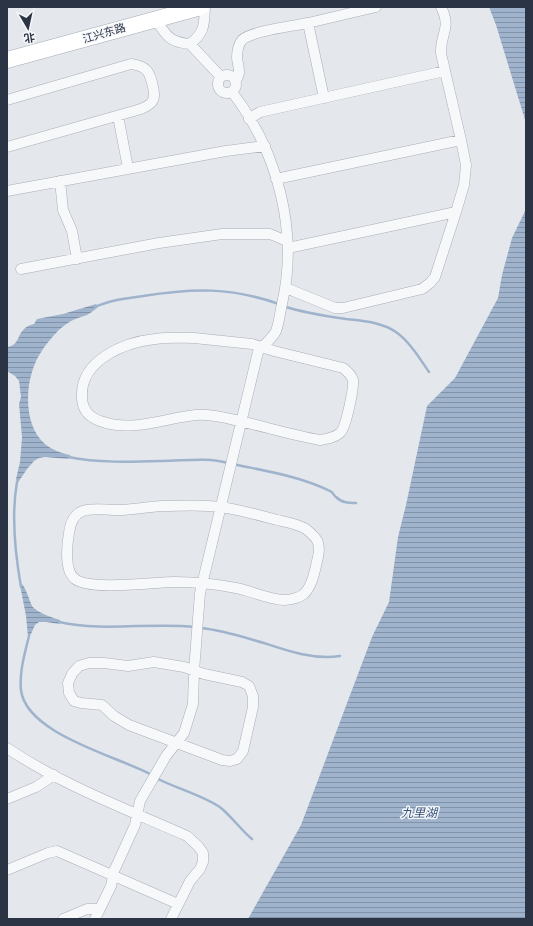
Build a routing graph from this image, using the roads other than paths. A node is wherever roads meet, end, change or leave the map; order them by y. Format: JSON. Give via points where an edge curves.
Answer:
{"nodes":[{"id":1,"x":201,"y":7,"type":"edge"},
{"id":2,"x":205,"y":7,"type":"edge"},
{"id":3,"x":376,"y":7,"type":"edge"},
{"id":4,"x":441,"y":7,"type":"edge"},
{"id":5,"x":180,"y":10,"type":"edge"},
{"id":6,"x":155,"y":18,"type":"junction"},
{"id":7,"x":308,"y":23,"type":"junction"},
{"id":8,"x":190,"y":44,"type":"junction"},
{"id":9,"x":7,"y":60,"type":"edge"},
{"id":10,"x":445,"y":71,"type":"junction"},
{"id":11,"x":221,"y":77,"type":"junction"},
{"id":12,"x":235,"y":81,"type":"junction"},
{"id":13,"x":232,"y":92,"type":"junction"},
{"id":14,"x":324,"y":98,"type":"junction"},
{"id":15,"x":7,"y":100,"type":"edge"},
{"id":16,"x":118,"y":116,"type":"junction"},
{"id":17,"x":249,"y":119,"type":"junction"},
{"id":18,"x":461,"y":140,"type":"junction"},
{"id":19,"x":264,"y":146,"type":"junction"},
{"id":20,"x":7,"y":147,"type":"edge"},
{"id":21,"x":128,"y":168,"type":"junction"},
{"id":22,"x":276,"y":179,"type":"junction"},
{"id":23,"x":60,"y":181,"type":"junction"},
{"id":24,"x":7,"y":191,"type":"edge"},
{"id":25,"x":456,"y":212,"type":"junction"},
{"id":26,"x":288,"y":244,"type":"junction"},
{"id":27,"x":77,"y":259,"type":"junction"},
{"id":28,"x":21,"y":269,"type":"dead end"},
{"id":29,"x":286,"y":288,"type":"junction"},
{"id":30,"x":262,"y":347,"type":"junction"},
{"id":31,"x":241,"y":422,"type":"junction"},
{"id":32,"x":220,"y":508,"type":"junction"},
{"id":33,"x":202,"y":583,"type":"junction"},
{"id":34,"x":194,"y":671,"type":"junction"},
{"id":35,"x":176,"y":743,"type":"junction"},
{"id":36,"x":7,"y":748,"type":"edge"},
{"id":37,"x":54,"y":775,"type":"junction"},
{"id":38,"x":7,"y":798,"type":"edge"},
{"id":39,"x":137,"y":814,"type":"junction"},
{"id":40,"x":7,"y":870,"type":"edge"},
{"id":41,"x":113,"y":875,"type":"junction"},
{"id":42,"x":178,"y":904,"type":"junction"},
{"id":43,"x":100,"y":908,"type":"junction"},
{"id":44,"x":63,"y":919,"type":"edge"},
{"id":45,"x":95,"y":919,"type":"edge"},
{"id":46,"x":171,"y":919,"type":"edge"}],
"edges":[{"from":1,"to":5,"type":"main road","name":"江兴东路"},
{"from":2,"to":8,"type":"street","via":[[204,28]]},
{"from":3,"to":7,"type":"street"},
{"from":4,"to":10,"type":"street","via":[[446,27],[441,52]]},
{"from":5,"to":6,"type":"main road","name":"江兴东路"},
{"from":6,"to":8,"type":"street","via":[[168,37],[178,43]]},
{"from":6,"to":9,"type":"main road","name":"江兴东路"},
{"from":7,"to":12,"type":"street","via":[[252,35],[242,40],[237,52],[239,77]]},
{"from":7,"to":14,"type":"street"},
{"from":8,"to":11,"type":"street"},
{"from":10,"to":14,"type":"street"},
{"from":10,"to":18,"type":"street"},
{"from":11,"to":12,"type":"street","via":[[229,75]]},
{"from":11,"to":13,"type":"street","via":[[217,85],[220,90]]},
{"from":12,"to":13,"type":"street"},
{"from":13,"to":17,"type":"street"},
{"from":14,"to":17,"type":"street","via":[[260,112]]},
{"from":15,"to":16,"type":"street","via":[[131,64],[140,65],[148,70],[151,77],[153,100],[141,109]]},
{"from":16,"to":20,"type":"street"},
{"from":16,"to":21,"type":"street"},
{"from":17,"to":19,"type":"street"},
{"from":18,"to":22,"type":"street"},
{"from":18,"to":25,"type":"street","via":[[466,165],[464,185]]},
{"from":19,"to":21,"type":"street"},
{"from":19,"to":22,"type":"street"},
{"from":21,"to":23,"type":"street"},
{"from":22,"to":26,"type":"street","via":[[281,195]]},
{"from":23,"to":24,"type":"street"},
{"from":23,"to":27,"type":"street","via":[[63,210],[72,231]]},
{"from":25,"to":26,"type":"street"},
{"from":25,"to":29,"type":"street","via":[[435,277],[422,289],[335,308]]},
{"from":26,"to":27,"type":"street","via":[[270,234],[222,234]]},
{"from":26,"to":29,"type":"street"},
{"from":27,"to":28,"type":"street"},
{"from":29,"to":30,"type":"street","via":[[276,332]]},
{"from":30,"to":31,"type":"street","via":[[258,352]]},
{"from":30,"to":31,"type":"street","via":[[343,368],[350,373],[353,386],[346,424],[341,432],[332,438],[320,440]]},
{"from":30,"to":31,"type":"street","via":[[194,338],[154,339],[124,346],[105,355],[91,366],[84,381],[81,395],[83,407],[100,421],[134,426],[197,415]]},
{"from":31,"to":32,"type":"street"},
{"from":32,"to":33,"type":"street"},
{"from":32,"to":33,"type":"street","via":[[302,526],[318,541],[319,549],[314,570],[308,589],[303,595],[283,600],[236,588]]},
{"from":32,"to":33,"type":"street","via":[[162,506],[120,510],[91,509],[76,515],[70,523],[67,547],[69,570],[74,578],[82,583]]},
{"from":33,"to":34,"type":"street"},
{"from":34,"to":35,"type":"street","via":[[194,704],[184,733]]},
{"from":34,"to":35,"type":"street","via":[[242,682],[249,686],[254,706],[243,751],[230,761]]},
{"from":34,"to":35,"type":"street","via":[[154,662],[128,666],[89,663],[79,666],[68,683],[69,693],[74,701],[102,706],[129,725]]},
{"from":35,"to":39,"type":"street","via":[[140,801]]},
{"from":36,"to":37,"type":"street"},
{"from":37,"to":38,"type":"street","via":[[36,787]]},
{"from":37,"to":39,"type":"street"},
{"from":39,"to":41,"type":"street","via":[[135,825]]},
{"from":39,"to":42,"type":"street","via":[[187,836],[203,853],[200,869],[190,881]]},
{"from":40,"to":41,"type":"street","via":[[57,851]]},
{"from":41,"to":42,"type":"street"},
{"from":41,"to":43,"type":"street","via":[[111,886]]},
{"from":42,"to":46,"type":"street"},
{"from":43,"to":44,"type":"street","via":[[87,909]]},
{"from":43,"to":45,"type":"street"}]}
